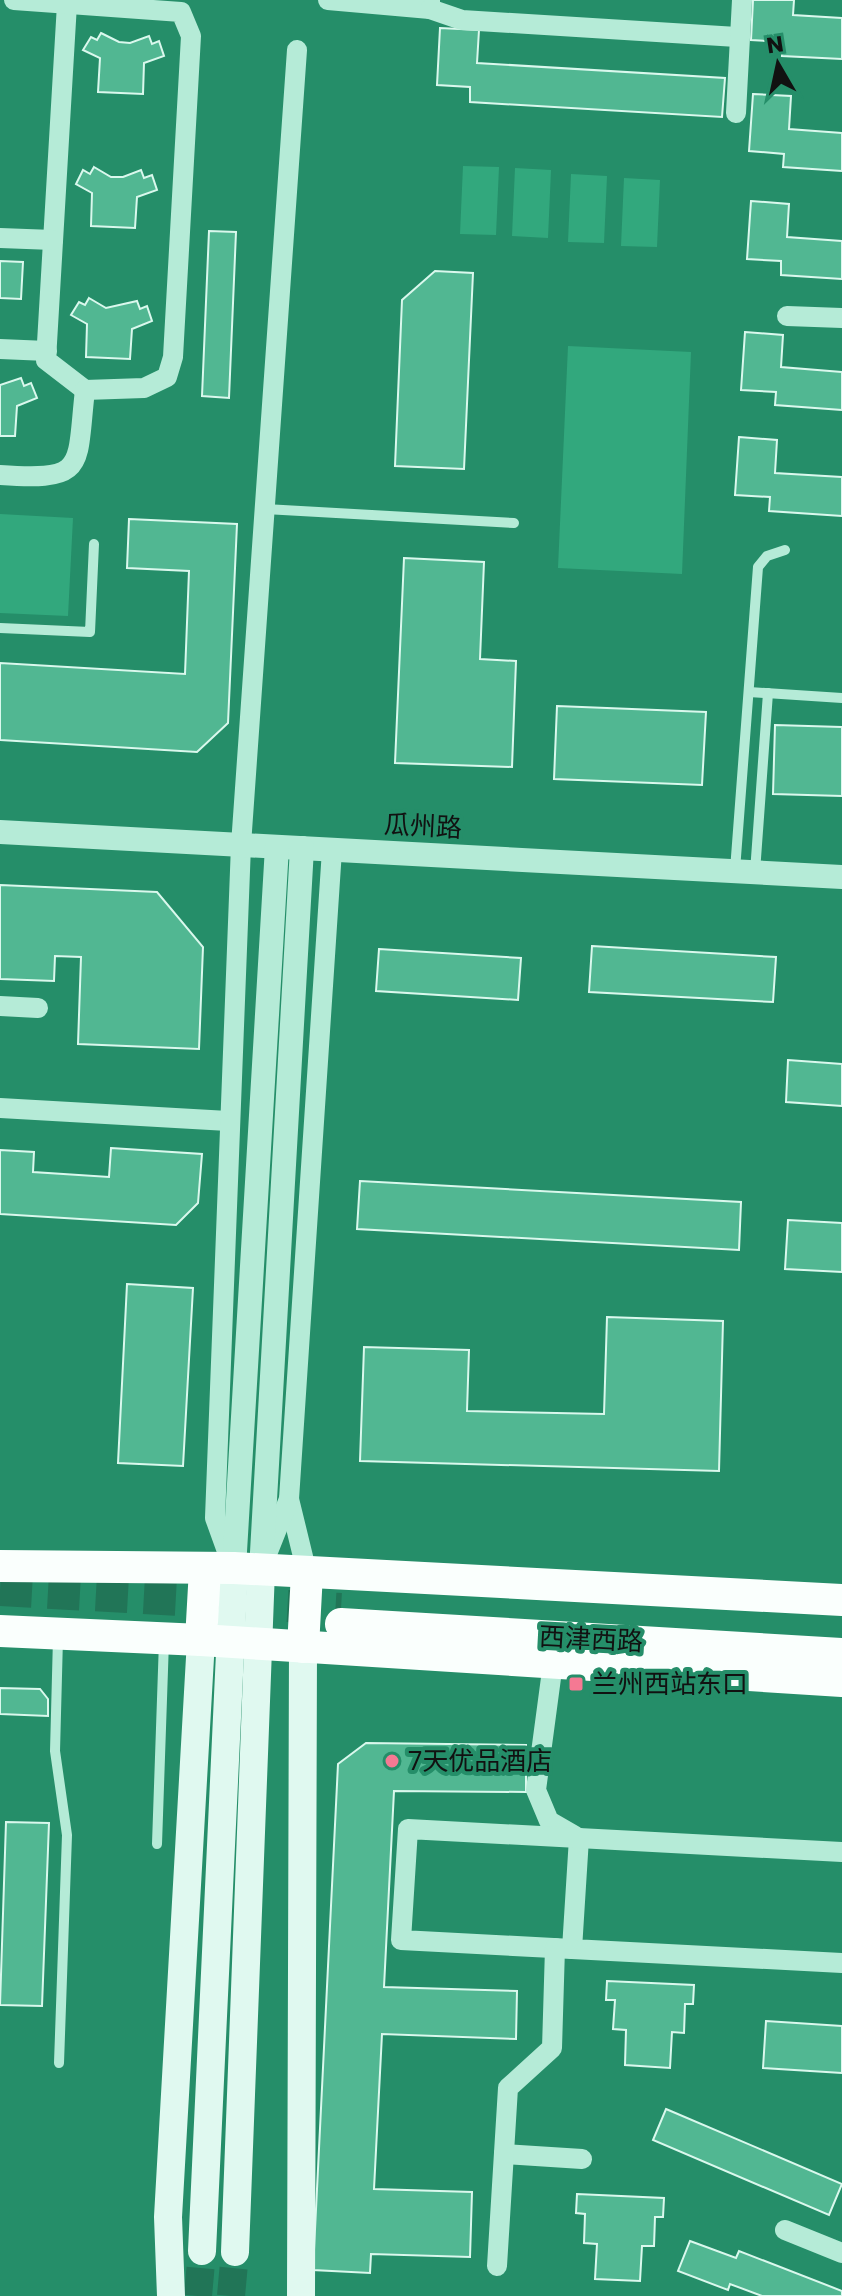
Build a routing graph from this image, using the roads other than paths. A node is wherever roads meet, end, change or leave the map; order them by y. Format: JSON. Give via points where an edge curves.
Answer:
{"nodes":[{"id":1,"x":14,"y":0,"type":"edge"},
{"id":2,"x":328,"y":0,"type":"edge"},
{"id":3,"x":742,"y":0,"type":"edge"},
{"id":4,"x":67,"y":4,"type":"junction"},
{"id":5,"x":430,"y":5,"type":"edge"},
{"id":6,"x":737,"y":37,"type":"junction"},
{"id":7,"x":297,"y":50,"type":"dead end"},
{"id":8,"x":736,"y":113,"type":"dead end"},
{"id":9,"x":0,"y":238,"type":"edge"},
{"id":10,"x":53,"y":240,"type":"junction"},
{"id":11,"x":787,"y":316,"type":"dead end"},
{"id":12,"x":842,"y":318,"type":"edge"},
{"id":13,"x":0,"y":349,"type":"edge"},
{"id":14,"x":47,"y":351,"type":"junction"},
{"id":15,"x":85,"y":390,"type":"junction"},
{"id":16,"x":0,"y":475,"type":"edge"},
{"id":17,"x":265,"y":509,"type":"junction"},
{"id":18,"x":514,"y":523,"type":"dead end"},
{"id":19,"x":94,"y":544,"type":"dead end"},
{"id":20,"x":785,"y":550,"type":"dead end"},
{"id":21,"x":0,"y":628,"type":"edge"},
{"id":22,"x":749,"y":692,"type":"junction"},
{"id":23,"x":768,"y":693,"type":"junction"},
{"id":24,"x":842,"y":698,"type":"edge"},
{"id":25,"x":0,"y":832,"type":"edge"},
{"id":26,"x":241,"y":845,"type":"junction"},
{"id":27,"x":290,"y":847,"type":"junction"},
{"id":28,"x":332,"y":850,"type":"junction"},
{"id":29,"x":745,"y":872,"type":"junction"},
{"id":30,"x":842,"y":877,"type":"edge"},
{"id":31,"x":0,"y":1006,"type":"edge"},
{"id":32,"x":38,"y":1008,"type":"dead end"},
{"id":33,"x":0,"y":1108,"type":"edge"},
{"id":34,"x":228,"y":1121,"type":"junction"},
{"id":35,"x":289,"y":1499,"type":"junction"},
{"id":36,"x":0,"y":1566,"type":"edge"},
{"id":37,"x":233,"y":1569,"type":"junction"},
{"id":38,"x":307,"y":1573,"type":"junction"},
{"id":39,"x":842,"y":1600,"type":"edge"},
{"id":40,"x":0,"y":1631,"type":"edge"},
{"id":41,"x":58,"y":1634,"type":"junction"},
{"id":42,"x":842,"y":1637,"type":"edge"},
{"id":43,"x":164,"y":1639,"type":"junction"},
{"id":44,"x":228,"y":1642,"type":"junction"},
{"id":45,"x":303,"y":1647,"type":"junction"},
{"id":46,"x":842,"y":1654,"type":"edge"},
{"id":47,"x":553,"y":1663,"type":"junction"},
{"id":48,"x":842,"y":1681,"type":"edge"},
{"id":49,"x":579,"y":1838,"type":"junction"},
{"id":50,"x":157,"y":1844,"type":"dead end"},
{"id":51,"x":842,"y":1852,"type":"edge"},
{"id":52,"x":564,"y":1949,"type":"junction"},
{"id":53,"x":842,"y":1963,"type":"edge"},
{"id":54,"x":59,"y":2063,"type":"dead end"},
{"id":55,"x":504,"y":2154,"type":"junction"},
{"id":56,"x":582,"y":2159,"type":"dead end"},
{"id":57,"x":785,"y":2230,"type":"dead end"},
{"id":58,"x":202,"y":2251,"type":"tunnel mouth"},
{"id":59,"x":235,"y":2252,"type":"tunnel mouth"},
{"id":60,"x":842,"y":2253,"type":"edge"},
{"id":61,"x":497,"y":2266,"type":"dead end"},
{"id":62,"x":171,"y":2296,"type":"edge"},
{"id":63,"x":301,"y":2296,"type":"edge"}],
"edges":[{"from":1,"to":4,"type":"street"},
{"from":2,"to":5,"type":"street"},
{"from":3,"to":6,"type":"street"},
{"from":4,"to":10,"type":"street"},
{"from":4,"to":15,"type":"street","via":[[181,12],[191,36],[173,357],[167,377],[144,388]]},
{"from":5,"to":6,"type":"street","via":[[462,20]]},
{"from":6,"to":8,"type":"street"},
{"from":7,"to":17,"type":"street"},
{"from":9,"to":10,"type":"street"},
{"from":10,"to":14,"type":"street"},
{"from":11,"to":12,"type":"street"},
{"from":13,"to":14,"type":"street"},
{"from":14,"to":15,"type":"street","via":[[46,360]]},
{"from":15,"to":16,"type":"street","via":[[77,462],[66,474]]},
{"from":17,"to":18,"type":"lane"},
{"from":17,"to":26,"type":"street"},
{"from":19,"to":21,"type":"lane","via":[[90,632]]},
{"from":20,"to":22,"type":"lane","via":[[767,556],[758,567]]},
{"from":22,"to":23,"type":"lane"},
{"from":22,"to":29,"type":"lane"},
{"from":23,"to":24,"type":"lane"},
{"from":23,"to":29,"type":"lane"},
{"from":25,"to":26,"type":"street","name":"瓜州路"},
{"from":26,"to":27,"type":"street","name":"瓜州路"},
{"from":26,"to":34,"type":"street"},
{"from":27,"to":28,"type":"street","name":"瓜州路"},
{"from":27,"to":37,"type":"street"},
{"from":28,"to":29,"type":"street","name":"瓜州路"},
{"from":28,"to":35,"type":"street"},
{"from":29,"to":30,"type":"street","name":"瓜州路"},
{"from":31,"to":32,"type":"street"},
{"from":33,"to":34,"type":"street"},
{"from":34,"to":37,"type":"street","via":[[215,1518]]},
{"from":35,"to":37,"type":"street"},
{"from":35,"to":38,"type":"street"},
{"from":36,"to":37,"type":"main road"},
{"from":37,"to":38,"type":"main road"},
{"from":37,"to":44,"type":"main road"},
{"from":37,"to":44,"type":"main road"},
{"from":38,"to":39,"type":"main road"},
{"from":38,"to":45,"type":"main road"},
{"from":40,"to":41,"type":"main road"},
{"from":41,"to":43,"type":"main road"},
{"from":41,"to":54,"type":"lane","via":[[55,1751],[67,1835]]},
{"from":42,"to":46,"type":"main road","name":"西津西路","via":[[341,1617]]},
{"from":43,"to":44,"type":"main road"},
{"from":43,"to":50,"type":"lane"},
{"from":44,"to":45,"type":"main road"},
{"from":44,"to":58,"type":"main road"},
{"from":44,"to":59,"type":"main road"},
{"from":44,"to":62,"type":"main road","via":[[168,2217]]},
{"from":45,"to":47,"type":"main road"},
{"from":45,"to":63,"type":"main road"},
{"from":47,"to":48,"type":"main road"},
{"from":47,"to":49,"type":"street","via":[[536,1790],[549,1821]]},
{"from":49,"to":51,"type":"street"},
{"from":49,"to":52,"type":"street"},
{"from":49,"to":52,"type":"street","via":[[408,1829],[401,1940]]},
{"from":52,"to":53,"type":"street"},
{"from":52,"to":55,"type":"street","via":[[552,2048],[508,2088]]},
{"from":55,"to":56,"type":"street"},
{"from":55,"to":61,"type":"street"},
{"from":57,"to":60,"type":"street"}]}
